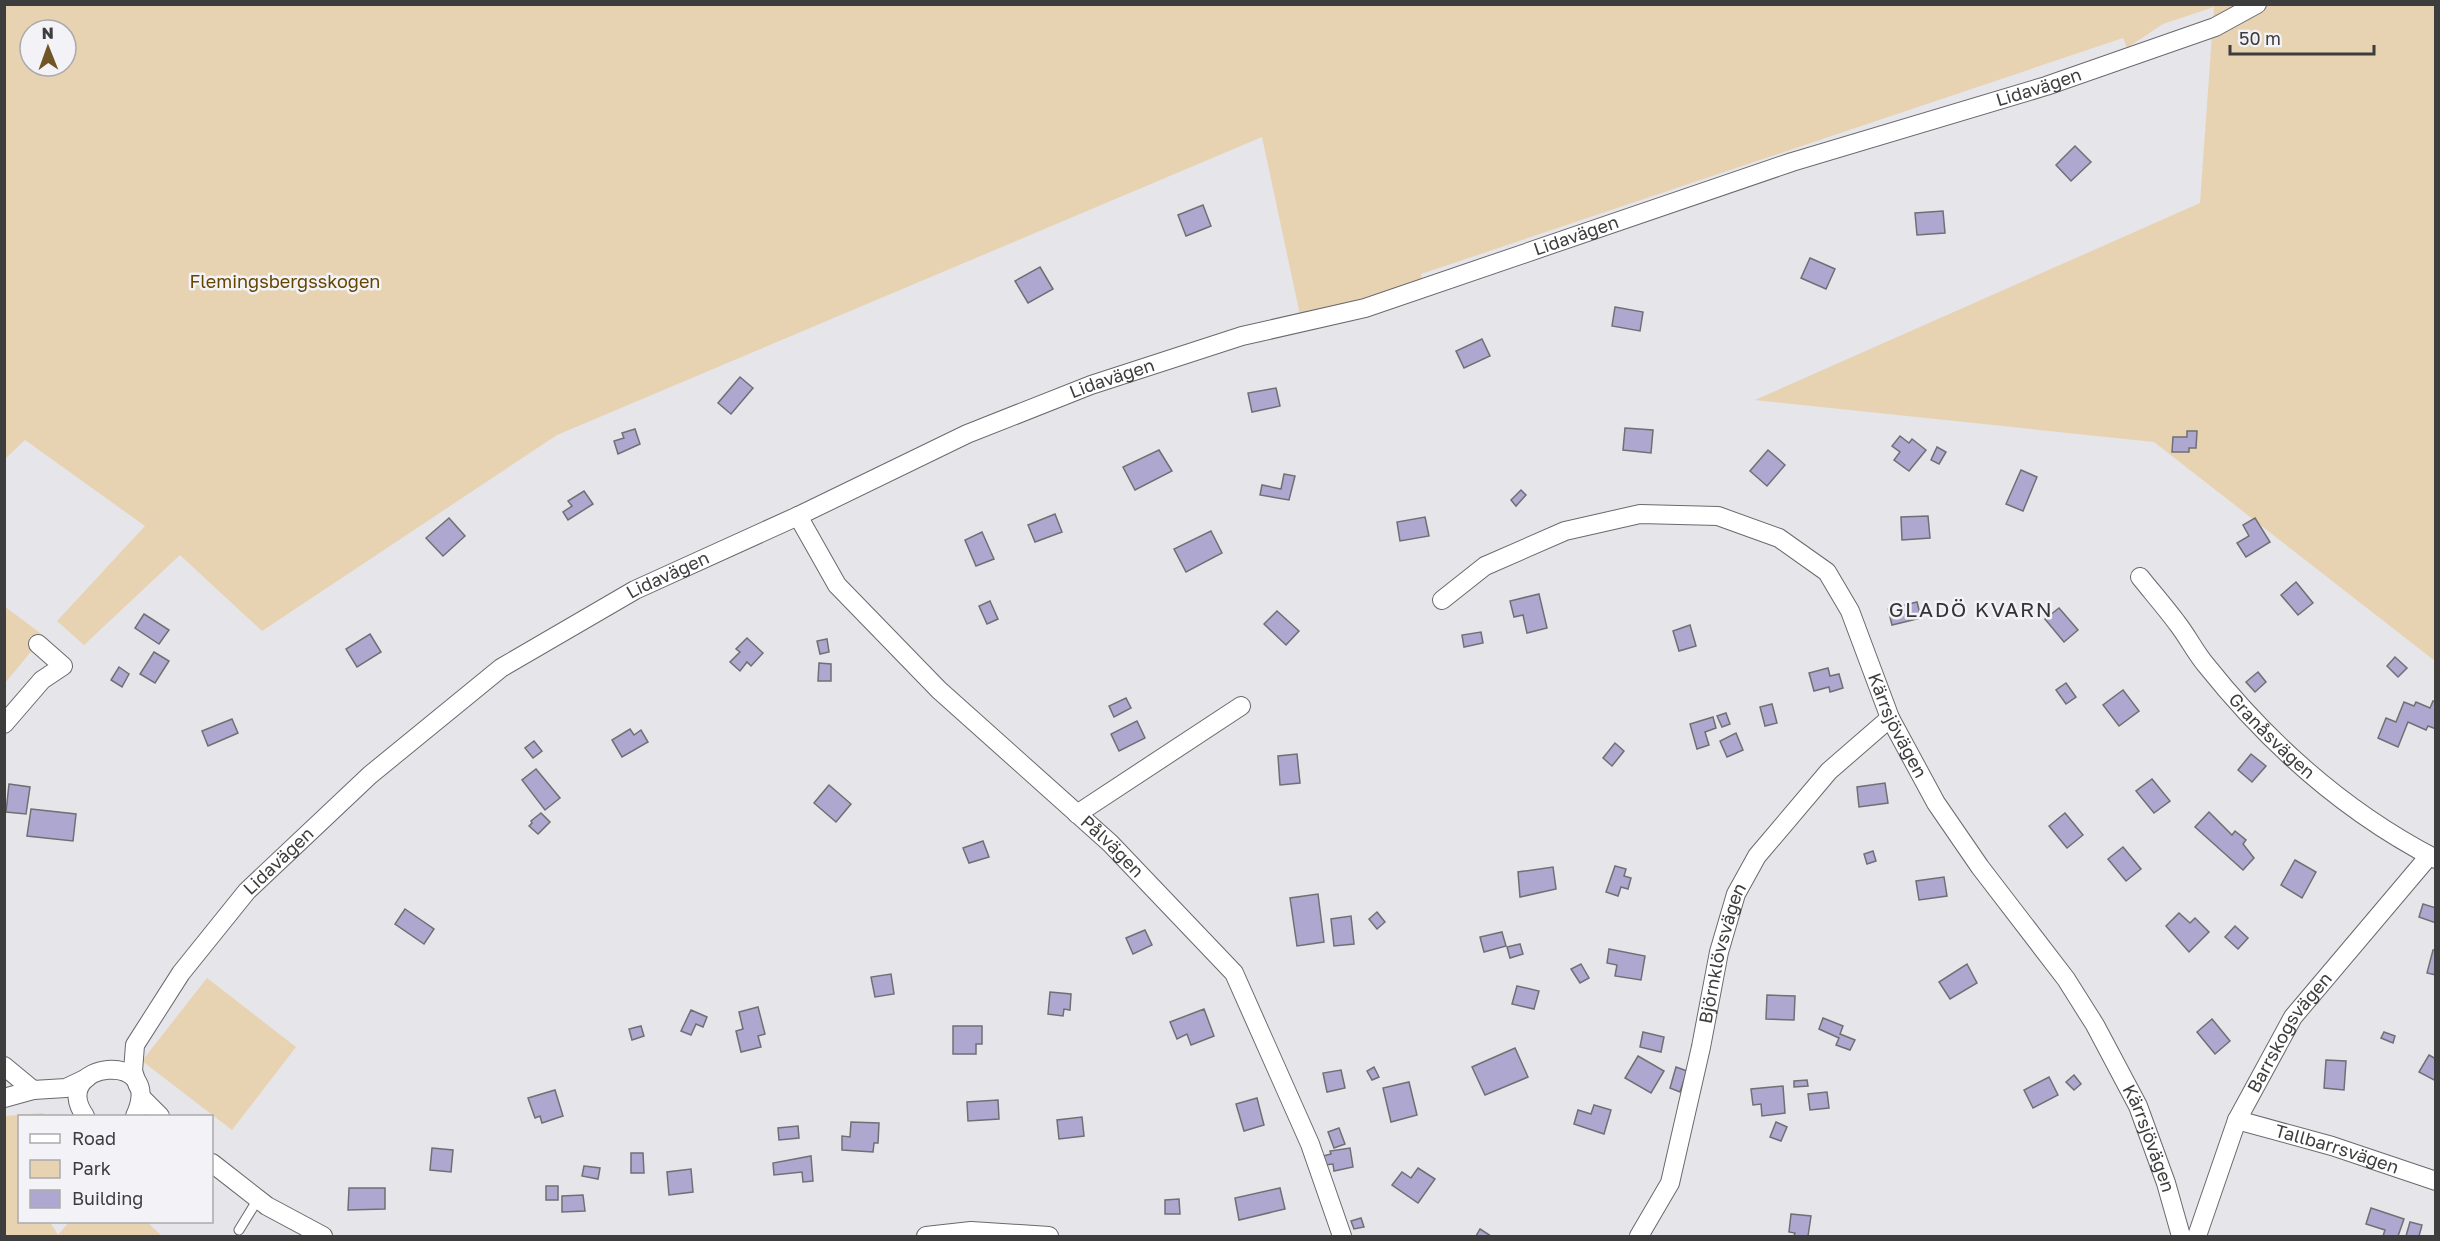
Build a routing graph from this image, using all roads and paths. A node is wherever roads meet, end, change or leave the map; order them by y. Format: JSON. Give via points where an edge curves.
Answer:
{"nodes":[{"id":1,"x":2257,"y":4,"type":"edge"},
{"id":2,"x":798,"y":516,"type":"junction"},
{"id":3,"x":2140,"y":577,"type":"dead end"},
{"id":4,"x":1442,"y":600,"type":"dead end"},
{"id":5,"x":38,"y":644,"type":"dead end"},
{"id":6,"x":1241,"y":706,"type":"dead end"},
{"id":7,"x":1890,"y":718,"type":"junction"},
{"id":8,"x":4,"y":724,"type":"edge"},
{"id":9,"x":1077,"y":814,"type":"junction"},
{"id":10,"x":2431,"y":857,"type":"edge"},
{"id":11,"x":135,"y":1045,"type":"junction"},
{"id":12,"x":4,"y":1066,"type":"edge"},
{"id":13,"x":103,"y":1069,"type":"junction"},
{"id":14,"x":87,"y":1078,"type":"junction"},
{"id":15,"x":41,"y":1090,"type":"junction"},
{"id":16,"x":139,"y":1091,"type":"junction"},
{"id":17,"x":4,"y":1098,"type":"edge"},
{"id":18,"x":82,"y":1111,"type":"edge"},
{"id":19,"x":135,"y":1115,"type":"edge"},
{"id":20,"x":159,"y":1115,"type":"edge"},
{"id":21,"x":2237,"y":1120,"type":"junction"},
{"id":22,"x":213,"y":1164,"type":"edge"},
{"id":23,"x":2436,"y":1181,"type":"edge"},
{"id":24,"x":258,"y":1199,"type":"junction"},
{"id":25,"x":238,"y":1230,"type":"dead end"},
{"id":26,"x":323,"y":1236,"type":"edge"},
{"id":27,"x":926,"y":1236,"type":"edge"},
{"id":28,"x":1049,"y":1236,"type":"edge"},
{"id":29,"x":1342,"y":1236,"type":"edge"},
{"id":30,"x":1639,"y":1236,"type":"edge"},
{"id":31,"x":2181,"y":1236,"type":"edge"},
{"id":32,"x":2197,"y":1236,"type":"edge"}],
"edges":[{"from":1,"to":2,"type":"street","name":"Lidavägen","via":[[2215,27],[2046,86],[1792,162],[1365,308],[1242,336],[1091,385],[967,434]]},
{"from":2,"to":9,"type":"street","name":"Pålvägen","via":[[837,585],[939,690]]},
{"from":2,"to":11,"type":"street","name":"Lidavägen","via":[[635,590],[501,668],[370,775],[247,891],[181,973]]},
{"from":3,"to":10,"type":"street","name":"Granåsvägen","via":[[2205,664],[2256,723],[2329,792]]},
{"from":4,"to":7,"type":"street","name":"Kärrsjövägen","via":[[1485,566],[1565,531],[1640,514],[1718,516],[1779,537],[1827,572],[1850,611]]},
{"from":5,"to":8,"type":"street","via":[[63,666],[42,680]]},
{"from":6,"to":9,"type":"street"},
{"from":7,"to":30,"type":"street","name":"Björnklövsvägen","via":[[1829,771],[1757,855],[1736,894],[1719,952],[1670,1183]]},
{"from":7,"to":31,"type":"street","name":"Kärrsjövägen","via":[[1936,802],[1980,867],[2066,979],[2095,1025],[2138,1106]]},
{"from":9,"to":29,"type":"street","name":"Pålvägen","via":[[1110,843],[1234,973],[1310,1144]]},
{"from":10,"to":21,"type":"street","name":"Barrskogsvägen","via":[[2293,1017]]},
{"from":11,"to":13,"type":"street","name":"Lidavägen"},
{"from":11,"to":16,"type":"street","via":[[133,1071]]},
{"from":12,"to":15,"type":"street"},
{"from":13,"to":14,"type":"street","name":"Lidavägen"},
{"from":13,"to":16,"type":"street","via":[[124,1071]]},
{"from":14,"to":15,"type":"street","name":"Lidavägen","via":[[66,1088]]},
{"from":14,"to":18,"type":"street","via":[[79,1095]]},
{"from":15,"to":17,"type":"street","name":"Lidavägen"},
{"from":15,"to":18,"type":"street","via":[[67,1095]]},
{"from":16,"to":19,"type":"street"},
{"from":16,"to":20,"type":"street"},
{"from":21,"to":23,"type":"street","name":"Tallbarrsvägen"},
{"from":21,"to":32,"type":"street","name":"Barrskogsvägen"},
{"from":22,"to":24,"type":"street"},
{"from":24,"to":25,"type":"lane"},
{"from":24,"to":26,"type":"street"},
{"from":27,"to":28,"type":"street","via":[[972,1231]]}]}
